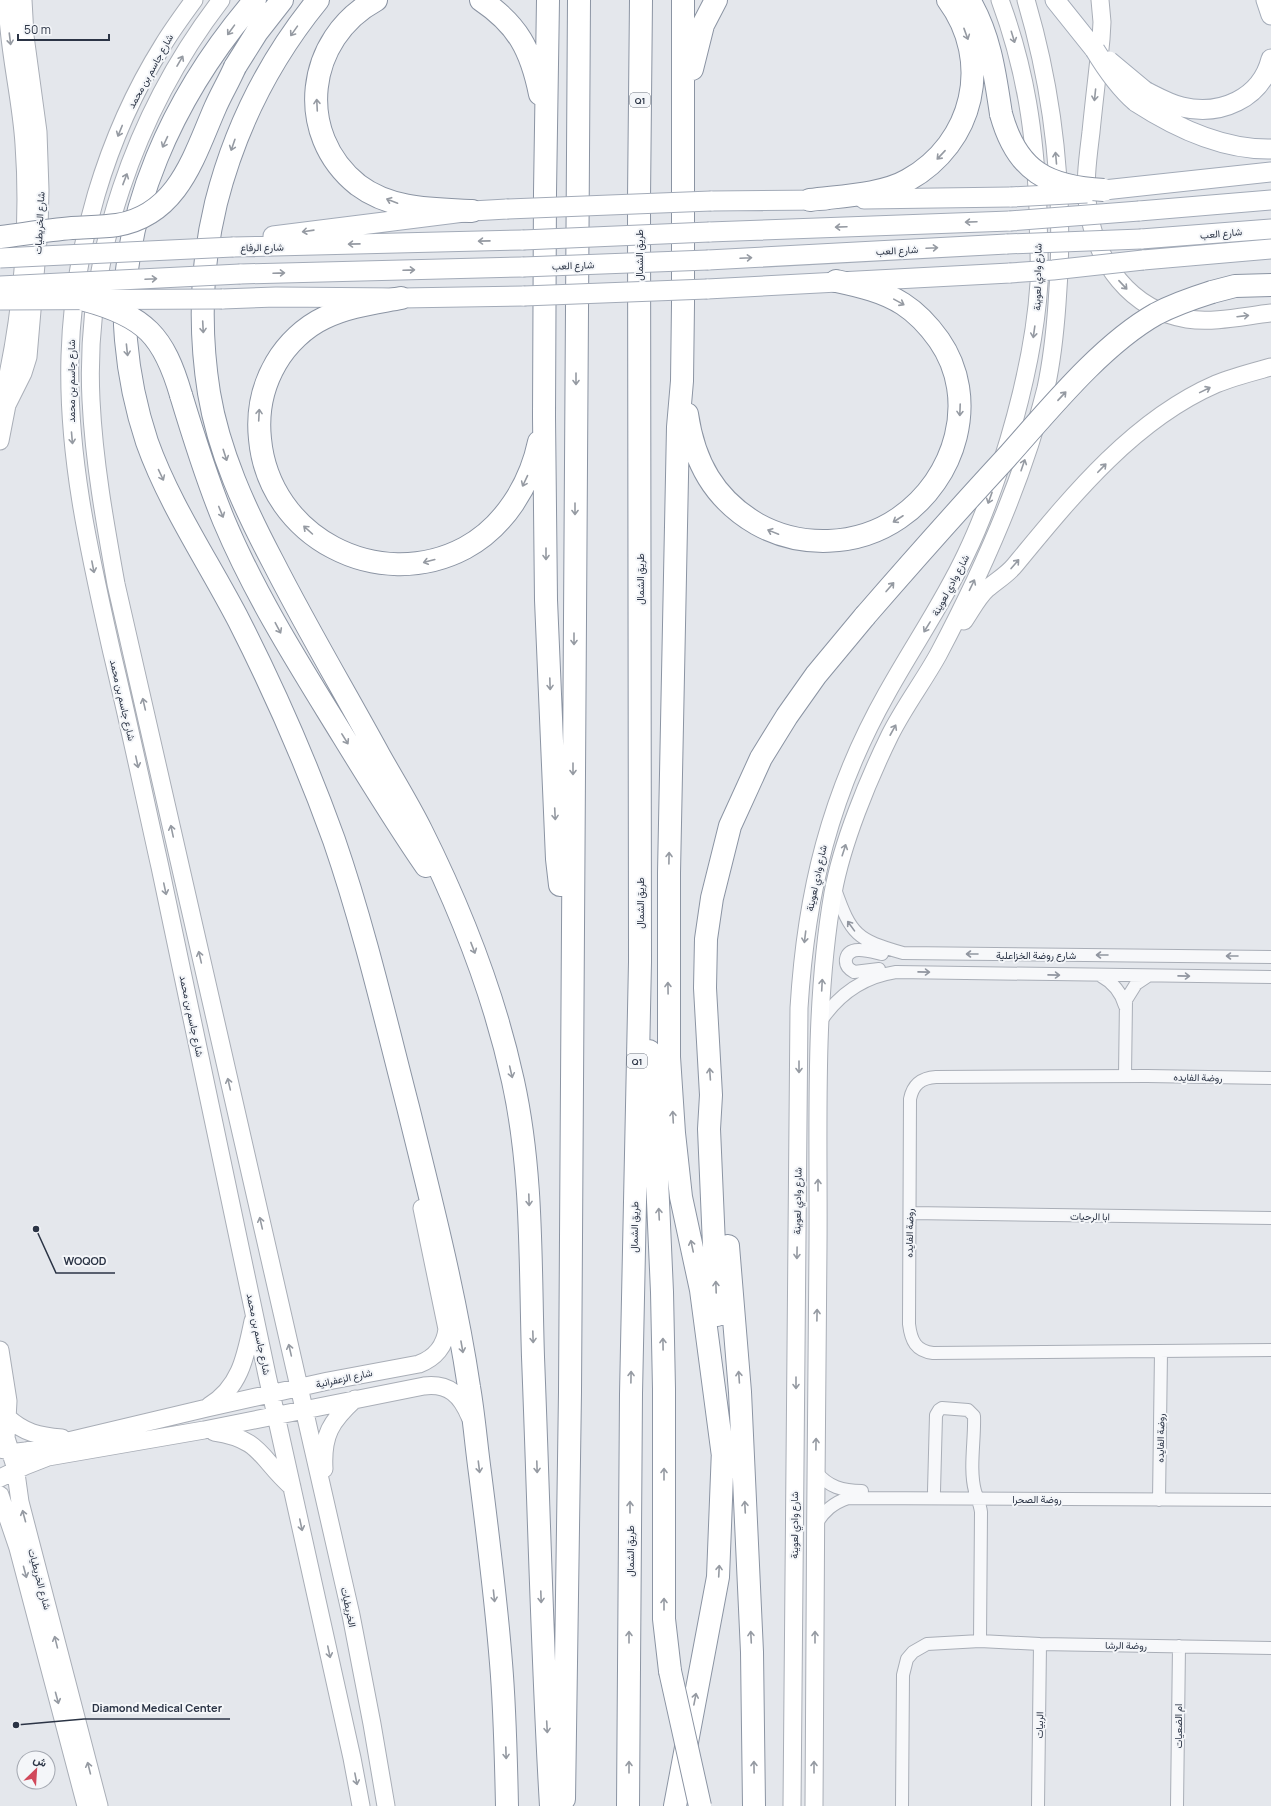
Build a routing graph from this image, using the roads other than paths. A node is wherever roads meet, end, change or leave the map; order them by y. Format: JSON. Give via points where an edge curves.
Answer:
{"nodes":[{"id":1,"x":7,"y":0,"type":"edge"},
{"id":2,"x":23,"y":0,"type":"edge"},
{"id":3,"x":194,"y":0,"type":"edge"},
{"id":4,"x":221,"y":0,"type":"edge"},
{"id":5,"x":255,"y":0,"type":"edge"},
{"id":6,"x":282,"y":0,"type":"edge"},
{"id":7,"x":295,"y":0,"type":"edge"},
{"id":8,"x":318,"y":0,"type":"edge"},
{"id":9,"x":376,"y":0,"type":"edge"},
{"id":10,"x":480,"y":0,"type":"edge"},
{"id":11,"x":548,"y":0,"type":"edge"},
{"id":12,"x":579,"y":0,"type":"edge"},
{"id":13,"x":641,"y":0,"type":"edge"},
{"id":14,"x":683,"y":0,"type":"edge"},
{"id":15,"x":716,"y":0,"type":"edge"},
{"id":16,"x":948,"y":0,"type":"edge"},
{"id":17,"x":969,"y":0,"type":"edge"},
{"id":18,"x":1000,"y":0,"type":"edge"},
{"id":19,"x":1026,"y":0,"type":"edge"},
{"id":20,"x":1055,"y":0,"type":"edge"},
{"id":21,"x":1100,"y":0,"type":"edge"},
{"id":22,"x":1266,"y":0,"type":"edge"},
{"id":23,"x":1271,"y":15,"type":"edge"},
{"id":24,"x":1271,"y":60,"type":"edge"},
{"id":25,"x":240,"y":70,"type":"junction"},
{"id":26,"x":1141,"y":97,"type":"junction"},
{"id":27,"x":683,"y":128,"type":"junction"},
{"id":28,"x":547,"y":136,"type":"junction"},
{"id":29,"x":1271,"y":149,"type":"edge"},
{"id":30,"x":1271,"y":172,"type":"edge"},
{"id":31,"x":1104,"y":190,"type":"junction"},
{"id":32,"x":810,"y":200,"type":"junction"},
{"id":33,"x":1271,"y":200,"type":"edge"},
{"id":34,"x":472,"y":211,"type":"junction"},
{"id":35,"x":1271,"y":229,"type":"edge"},
{"id":36,"x":0,"y":237,"type":"edge"},
{"id":37,"x":236,"y":247,"type":"junction"},
{"id":38,"x":1271,"y":249,"type":"edge"},
{"id":39,"x":0,"y":258,"type":"edge"},
{"id":40,"x":836,"y":281,"type":"junction"},
{"id":41,"x":1271,"y":285,"type":"edge"},
{"id":42,"x":0,"y":286,"type":"edge"},
{"id":43,"x":401,"y":298,"type":"junction"},
{"id":44,"x":0,"y":300,"type":"edge"},
{"id":45,"x":85,"y":300,"type":"junction"},
{"id":46,"x":1271,"y":313,"type":"edge"},
{"id":47,"x":1271,"y":367,"type":"edge"},
{"id":48,"x":682,"y":381,"type":"junction"},
{"id":49,"x":0,"y":412,"type":"edge"},
{"id":50,"x":544,"y":417,"type":"junction"},
{"id":51,"x":0,"y":441,"type":"edge"},
{"id":52,"x":936,"y":658,"type":"junction"},
{"id":53,"x":834,"y":888,"type":"junction"},
{"id":54,"x":458,"y":912,"type":"junction"},
{"id":55,"x":572,"y":953,"type":"junction"},
{"id":56,"x":903,"y":953,"type":"junction"},
{"id":57,"x":1271,"y":957,"type":"edge"},
{"id":58,"x":908,"y":972,"type":"junction"},
{"id":59,"x":1101,"y":976,"type":"junction"},
{"id":60,"x":1148,"y":976,"type":"junction"},
{"id":61,"x":1271,"y":977,"type":"edge"},
{"id":62,"x":639,"y":990,"type":"junction"},
{"id":63,"x":1125,"y":1006,"type":"junction"},
{"id":64,"x":820,"y":1022,"type":"junction"},
{"id":65,"x":1125,"y":1076,"type":"junction"},
{"id":66,"x":1271,"y":1078,"type":"edge"},
{"id":67,"x":711,"y":1095,"type":"junction"},
{"id":68,"x":407,"y":1104,"type":"junction"},
{"id":69,"x":910,"y":1213,"type":"junction"},
{"id":70,"x":1271,"y":1218,"type":"edge"},
{"id":71,"x":255,"y":1315,"type":"junction"},
{"id":72,"x":0,"y":1350,"type":"edge"},
{"id":73,"x":1271,"y":1350,"type":"edge"},
{"id":74,"x":1161,"y":1352,"type":"junction"},
{"id":75,"x":299,"y":1388,"type":"junction"},
{"id":76,"x":272,"y":1394,"type":"junction"},
{"id":77,"x":355,"y":1399,"type":"junction"},
{"id":78,"x":207,"y":1408,"type":"junction"},
{"id":79,"x":304,"y":1410,"type":"junction"},
{"id":80,"x":276,"y":1416,"type":"junction"},
{"id":81,"x":7,"y":1417,"type":"junction"},
{"id":82,"x":474,"y":1428,"type":"junction"},
{"id":83,"x":204,"y":1430,"type":"junction"},
{"id":84,"x":74,"y":1440,"type":"junction"},
{"id":85,"x":5,"y":1450,"type":"edge"},
{"id":86,"x":724,"y":1464,"type":"junction"},
{"id":87,"x":16,"y":1471,"type":"junction"},
{"id":88,"x":816,"y":1472,"type":"junction"},
{"id":89,"x":0,"y":1478,"type":"edge"},
{"id":90,"x":292,"y":1487,"type":"junction"},
{"id":91,"x":934,"y":1491,"type":"junction"},
{"id":92,"x":1271,"y":1493,"type":"edge"},
{"id":93,"x":0,"y":1495,"type":"edge"},
{"id":94,"x":977,"y":1495,"type":"junction"},
{"id":95,"x":1159,"y":1496,"type":"junction"},
{"id":96,"x":1271,"y":1500,"type":"edge"},
{"id":97,"x":326,"y":1509,"type":"junction"},
{"id":98,"x":815,"y":1526,"type":"junction"},
{"id":99,"x":980,"y":1640,"type":"junction"},
{"id":100,"x":1040,"y":1644,"type":"junction"},
{"id":101,"x":1178,"y":1646,"type":"junction"},
{"id":102,"x":1271,"y":1648,"type":"edge"},
{"id":103,"x":86,"y":1806,"type":"edge"},
{"id":104,"x":98,"y":1806,"type":"edge"},
{"id":105,"x":361,"y":1806,"type":"edge"},
{"id":106,"x":386,"y":1806,"type":"edge"},
{"id":107,"x":508,"y":1806,"type":"edge"},
{"id":108,"x":551,"y":1806,"type":"edge"},
{"id":109,"x":564,"y":1806,"type":"edge"},
{"id":110,"x":628,"y":1806,"type":"edge"},
{"id":111,"x":675,"y":1806,"type":"edge"},
{"id":112,"x":700,"y":1806,"type":"edge"},
{"id":113,"x":754,"y":1806,"type":"edge"},
{"id":114,"x":792,"y":1806,"type":"edge"},
{"id":115,"x":814,"y":1806,"type":"edge"},
{"id":116,"x":902,"y":1806,"type":"edge"},
{"id":117,"x":1038,"y":1806,"type":"edge"},
{"id":118,"x":1177,"y":1806,"type":"edge"}],
"edges":[{"from":1,"to":49,"type":"main road","name":"شارع الخريطيات","one_way":true,"via":[[24,144],[26,211],[15,342]]},
{"from":2,"to":51,"type":"main road","name":"شارع الخريطيات","via":[[25,36],[38,132],[40,222],[28,358],[7,405]]},
{"from":3,"to":71,"type":"main road","name":"شارع جاسم بن محمد","one_way":true,"via":[[161,48],[136,94],[111,152],[98,192],[80,266],[72,316],[71,425],[76,475],[97,587]]},
{"from":75,"to":4,"type":"main road","name":"شارع جاسم بن محمد","one_way":true,"via":[[116,584],[99,479],[91,399],[92,339],[97,294],[106,242],[122,188],[137,148],[163,93],[197,33]]},
{"from":5,"to":68,"type":"highway","one_way":true,"via":[[225,37],[192,88],[160,153],[142,201],[131,242],[124,304],[130,377],[146,439],[161,476],[274,692],[334,841],[372,969]]},
{"from":6,"to":25,"type":"highway","via":[[257,32]]},
{"from":7,"to":25,"type":"main road"},
{"from":8,"to":54,"type":"highway","one_way":true,"via":[[287,41],[251,103],[234,142],[221,184],[211,225],[203,293],[204,346],[209,396],[232,476],[251,520],[284,585],[421,829]]},
{"from":34,"to":9,"type":"highway","one_way":true,"via":[[416,208],[394,203],[375,194],[359,186],[346,173],[324,140],[316,103],[323,58],[338,31],[350,18]]},
{"from":10,"to":28,"type":"highway","via":[[508,21],[528,51],[536,74]]},
{"from":11,"to":28,"type":"highway"},
{"from":12,"to":55,"type":"highway","one_way":true},
{"from":13,"to":62,"type":"highway","name":"طريق الشمال","number":"Q1"},
{"from":14,"to":27,"type":"highway"},
{"from":15,"to":27,"type":"highway","via":[[703,25],[698,42]]},
{"from":16,"to":32,"type":"highway","one_way":true,"via":[[962,24],[970,46],[972,66],[972,87],[967,109],[953,140],[936,160],[902,183],[879,190]]},
{"from":17,"to":31,"type":"highway","bridge":true,"via":[[987,38],[1001,114],[1006,133],[1014,148],[1029,166],[1043,177],[1066,186]]},
{"from":18,"to":114,"type":"main road","name":"شارع وادي لعوينة","one_way":true,"via":[[1025,83],[1036,160],[1039,280],[1032,348],[1015,422],[980,524],[937,610],[884,698],[856,752],[838,798],[813,885],[801,968],[798,1008]]},
{"from":52,"to":19,"type":"main road","name":"شارع وادي لعوينة","one_way":true,"via":[[991,548],[1009,504],[1034,432],[1046,386],[1055,327],[1060,228],[1057,158],[1045,83]]},
{"from":20,"to":26,"type":"main road","bridge":true,"via":[[1096,50],[1120,87]]},
{"from":21,"to":46,"type":"main road","one_way":true,"via":[[1101,39],[1087,177],[1092,230],[1107,265],[1134,297],[1167,315],[1201,320]]},
{"from":22,"to":23,"type":"main road"},
{"from":24,"to":26,"type":"main road","via":[[1257,87],[1243,99],[1228,106],[1198,110]]},
{"from":25,"to":36,"type":"highway","bridge":true,"via":[[215,107],[182,181],[155,209],[119,225],[57,229]]},
{"from":26,"to":29,"type":"main road","via":[[1161,118],[1191,132],[1226,143]]},
{"from":27,"to":48,"type":"highway"},
{"from":28,"to":50,"type":"highway"},
{"from":30,"to":31,"type":"main road"},
{"from":31,"to":32,"type":"main road","bridge":true,"via":[[1072,195]]},
{"from":32,"to":34,"type":"main road","bridge":true,"via":[[711,201]]},
{"from":33,"to":37,"type":"main road","name":"شارع الرفاع","one_way":true,"bridge":true,"via":[[1010,221],[523,240]]},
{"from":34,"to":37,"type":"main road","one_way":true,"via":[[270,236]]},
{"from":42,"to":35,"type":"main road","name":"شارع العب","one_way":true,"bridge":true,"via":[[240,274],[708,260],[1141,239]]},
{"from":37,"to":39,"type":"main road","name":"شارع الرفاع","bridge":true},
{"from":38,"to":40,"type":"main road","bridge":true,"via":[[1053,270]]},
{"from":40,"to":43,"type":"main road","bridge":true,"via":[[707,289]]},
{"from":40,"to":48,"type":"highway","one_way":true,"via":[[885,295],[915,312],[946,350],[960,390],[961,410],[952,450],[936,480],[899,518],[863,535],[826,541],[786,537],[749,520],[720,493],[698,460],[688,425]]},
{"from":67,"to":41,"type":"highway","one_way":true,"bridge":true,"via":[[705,988],[706,939],[712,898],[730,826],[761,758],[787,716],[816,675],[948,521],[1101,357],[1132,331],[1180,302],[1235,286]]},
{"from":43,"to":45,"type":"main road","bridge":true},
{"from":50,"to":43,"type":"highway","one_way":true,"via":[[537,452],[510,508],[498,524],[486,534],[457,552],[420,563],[378,563],[348,555],[329,546],[313,534],[283,503],[265,466],[259,428],[262,391],[281,354],[310,326],[339,311]]},
{"from":44,"to":45,"type":"main road","bridge":true},
{"from":45,"to":54,"type":"highway","one_way":true,"bridge":true,"via":[[110,307],[142,324],[165,352],[207,478],[249,574],[288,647],[385,804]]},
{"from":52,"to":47,"type":"main road","one_way":true,"via":[[986,590],[1013,567],[1055,516],[1130,440],[1163,414],[1198,393],[1217,384]]},
{"from":86,"to":48,"type":"highway","one_way":true,"via":[[701,1290],[681,1197],[669,1057],[669,895],[678,426]]},
{"from":50,"to":55,"type":"highway","one_way":true,"via":[[546,600],[557,859]]},
{"from":53,"to":52,"type":"main road","name":"شارع وادي لعوينة","one_way":true,"via":[[849,836],[875,768],[890,735]]},
{"from":56,"to":53,"type":"street","name":"شارع روضة الخزاعلية","one_way":true,"via":[[872,944],[857,934],[846,919]]},
{"from":64,"to":53,"type":"main road","name":"شارع وادي لعوينة","one_way":true,"via":[[822,965]]},
{"from":54,"to":108,"type":"highway","one_way":true,"via":[[485,978],[497,1017],[515,1087],[526,1164]]},
{"from":55,"to":109,"type":"highway","via":[[570,1392]]},
{"from":57,"to":56,"type":"street","name":"شارع روضة الخزاعلية","one_way":true},
{"from":56,"to":58,"type":"street","via":[[890,955],[853,950],[847,955],[846,962],[848,968],[854,972],[883,969]]},
{"from":58,"to":59,"type":"street","name":"شارع روضة الخزاعلية","one_way":true},
{"from":58,"to":64,"type":"street","name":"شارع روضة الخزاعلية","via":[[884,974],[862,982],[842,995]]},
{"from":59,"to":60,"type":"street","name":"شارع روضة الخزاعلية"},
{"from":59,"to":63,"type":"street","via":[[1117,988]]},
{"from":60,"to":61,"type":"street","name":"شارع روضة الخزاعلية","one_way":true},
{"from":60,"to":63,"type":"street","via":[[1132,989]]},
{"from":110,"to":62,"type":"highway","name":"طريق الشمال","number":"Q1","one_way":true,"via":[[631,1394]]},
{"from":112,"to":62,"type":"highway","one_way":true,"bridge":true,"via":[[670,1671],[664,1619],[664,1382],[655,1119],[651,1064]]},
{"from":63,"to":65,"type":"street"},
{"from":88,"to":64,"type":"main road","name":"شارع وادي لعوينة","one_way":true},
{"from":65,"to":66,"type":"street","name":"روضة الفايده"},
{"from":65,"to":69,"type":"street","name":"روضة الفايده","via":[[936,1077],[922,1080],[915,1085],[910,1099]]},
{"from":86,"to":67,"type":"highway","one_way":true,"via":[[709,1129]]},
{"from":113,"to":67,"type":"highway","one_way":true,"via":[[752,1652],[740,1392],[725,1198]]},
{"from":68,"to":75,"type":"main road","name":"شارع الزعفرانية","via":[[412,1164],[447,1322],[444,1342],[431,1358],[419,1364]]},
{"from":68,"to":82,"type":"highway","one_way":true,"via":[[439,1232],[470,1390]]},
{"from":69,"to":70,"type":"street","name":"ابا الرحيات"},
{"from":69,"to":74,"type":"street","name":"روضة الفايده","via":[[908,1324],[912,1341],[919,1349],[933,1354]]},
{"from":71,"to":76,"type":"main road","name":"شارع جاسم بن محمد"},
{"from":71,"to":78,"type":"main road","via":[[244,1362],[236,1379],[223,1395]]},
{"from":72,"to":81,"type":"main road","name":"شارع الخريطيات","via":[[8,1393]]},
{"from":73,"to":74,"type":"street","name":"روضة الفايده"},
{"from":74,"to":95,"type":"street","name":"روضة الفايده"},
{"from":75,"to":76,"type":"main road","name":"شارع الزعفرانية"},
{"from":75,"to":79,"type":"main road","name":"شارع جاسم بن محمد"},
{"from":76,"to":78,"type":"main road","name":"شارع الزعفرانية"},
{"from":76,"to":80,"type":"main road","name":"شارع جاسم بن محمد"},
{"from":77,"to":79,"type":"main road"},
{"from":77,"to":82,"type":"main road","via":[[424,1386],[438,1386],[452,1391],[462,1401]]},
{"from":77,"to":97,"type":"main road","via":[[335,1419],[325,1442],[323,1459]]},
{"from":78,"to":84,"type":"main road","name":"شارع الزعفرانية"},
{"from":79,"to":80,"type":"main road"},
{"from":79,"to":97,"type":"main road","name":"الخريطيات"},
{"from":80,"to":83,"type":"main road"},
{"from":80,"to":90,"type":"main road"},
{"from":81,"to":84,"type":"main road","via":[[31,1434]]},
{"from":81,"to":85,"type":"main road","name":"شارع الخريطيات"},
{"from":82,"to":107,"type":"highway","one_way":true,"via":[[502,1665]]},
{"from":83,"to":87,"type":"main road","via":[[48,1457]]},
{"from":83,"to":90,"type":"main road","via":[[235,1436],[250,1443]]},
{"from":84,"to":85,"type":"main road","name":"شارع الزعفرانية","via":[[26,1451]]},
{"from":85,"to":87,"type":"main road","name":"شارع الخريطيات","via":[[14,1460]]},
{"from":111,"to":86,"type":"highway","one_way":true,"via":[[718,1577]]},
{"from":87,"to":89,"type":"main road"},
{"from":104,"to":87,"type":"main road","name":"شارع الخريطيات","one_way":true,"via":[[20,1502]]},
{"from":88,"to":91,"type":"street","name":"روضة الصحرا","via":[[833,1486],[848,1491]]},
{"from":88,"to":98,"type":"main road","name":"شارع وادي لعوينة"},
{"from":90,"to":105,"type":"main road","one_way":true},
{"from":91,"to":94,"type":"street","name":"روضة الصحرا"},
{"from":91,"to":94,"type":"street","via":[[938,1410],[968,1410],[974,1416],[973,1463]]},
{"from":92,"to":95,"type":"street","name":"روضة الصحرا"},
{"from":93,"to":103,"type":"main road","name":"شارع الخريطيات","one_way":true,"via":[[18,1548]]},
{"from":94,"to":95,"type":"street","name":"روضة الصحرا"},
{"from":94,"to":98,"type":"street","name":"روضة الصحرا","via":[[848,1498],[825,1511]]},
{"from":94,"to":99,"type":"street","via":[[981,1512]]},
{"from":95,"to":96,"type":"street","name":"روضة الصحرا"},
{"from":97,"to":106,"type":"main road","name":"الخريطيات","via":[[351,1615]]},
{"from":115,"to":98,"type":"main road","name":"شارع وادي لعوينة","one_way":true},
{"from":99,"to":100,"type":"street","name":"روضة الرشا"},
{"from":99,"to":116,"type":"street","name":"روضة الرشا","via":[[927,1644],[907,1659],[903,1675]]},
{"from":100,"to":101,"type":"street","name":"روضة الرشا"},
{"from":100,"to":117,"type":"street","name":"الربيات"},
{"from":101,"to":102,"type":"street","name":"روضة الرشا"},
{"from":101,"to":118,"type":"street","name":"ام الضعيات"}]}
